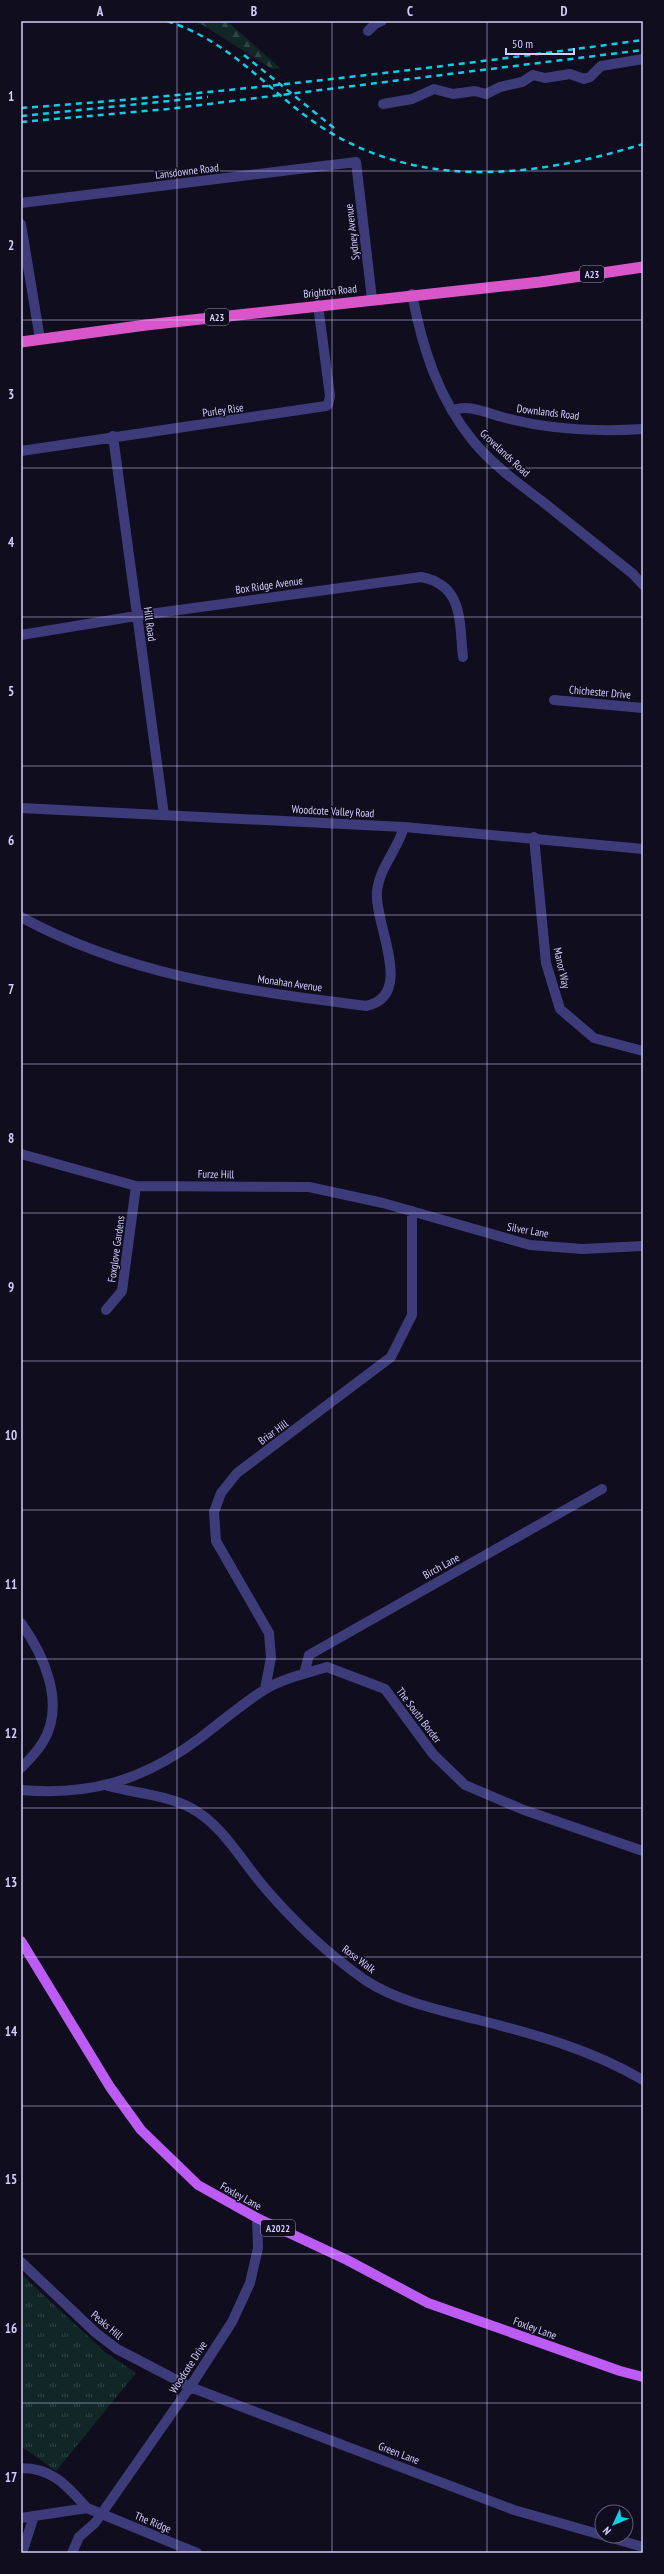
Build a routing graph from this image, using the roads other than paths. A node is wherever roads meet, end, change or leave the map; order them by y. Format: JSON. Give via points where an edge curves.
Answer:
{"nodes":[{"id":1,"x":382,"y":21,"type":"edge"},
{"id":2,"x":368,"y":31,"type":"dead end"},
{"id":3,"x":643,"y":59,"type":"edge"},
{"id":4,"x":383,"y":104,"type":"dead end"},
{"id":5,"x":356,"y":162,"type":"joint"},
{"id":6,"x":21,"y":203,"type":"edge"},
{"id":7,"x":21,"y":224,"type":"edge"},
{"id":8,"x":643,"y":267,"type":"edge"},
{"id":9,"x":412,"y":294,"type":"junction"},
{"id":10,"x":372,"y":299,"type":"junction"},
{"id":11,"x":318,"y":305,"type":"junction"},
{"id":12,"x":40,"y":339,"type":"junction"},
{"id":13,"x":21,"y":342,"type":"edge"},
{"id":14,"x":452,"y":411,"type":"junction"},
{"id":15,"x":643,"y":429,"type":"edge"},
{"id":16,"x":113,"y":436,"type":"junction"},
{"id":17,"x":21,"y":451,"type":"edge"},
{"id":18,"x":643,"y":585,"type":"edge"},
{"id":19,"x":137,"y":616,"type":"junction"},
{"id":20,"x":21,"y":635,"type":"edge"},
{"id":21,"x":463,"y":657,"type":"dead end"},
{"id":22,"x":554,"y":700,"type":"dead end"},
{"id":23,"x":643,"y":708,"type":"edge"},
{"id":24,"x":21,"y":808,"type":"edge"},
{"id":25,"x":164,"y":815,"type":"junction"},
{"id":26,"x":404,"y":826,"type":"junction"},
{"id":27,"x":534,"y":837,"type":"junction"},
{"id":28,"x":643,"y":849,"type":"edge"},
{"id":29,"x":21,"y":917,"type":"edge"},
{"id":30,"x":643,"y":1051,"type":"edge"},
{"id":31,"x":21,"y":1154,"type":"edge"},
{"id":32,"x":136,"y":1186,"type":"junction"},
{"id":33,"x":412,"y":1211,"type":"junction"},
{"id":34,"x":643,"y":1246,"type":"edge"},
{"id":35,"x":106,"y":1310,"type":"dead end"},
{"id":36,"x":602,"y":1489,"type":"dead end"},
{"id":37,"x":21,"y":1623,"type":"edge"},
{"id":38,"x":304,"y":1674,"type":"junction"},
{"id":39,"x":265,"y":1689,"type":"junction"},
{"id":40,"x":21,"y":1768,"type":"edge"},
{"id":41,"x":108,"y":1786,"type":"junction"},
{"id":42,"x":21,"y":1790,"type":"edge"},
{"id":43,"x":643,"y":1851,"type":"edge"},
{"id":44,"x":21,"y":1941,"type":"edge"},
{"id":45,"x":643,"y":2080,"type":"edge"},
{"id":46,"x":257,"y":2218,"type":"junction"},
{"id":47,"x":21,"y":2262,"type":"edge"},
{"id":48,"x":643,"y":2377,"type":"edge"},
{"id":49,"x":190,"y":2387,"type":"junction"},
{"id":50,"x":21,"y":2468,"type":"edge"},
{"id":51,"x":87,"y":2508,"type":"junction"},
{"id":52,"x":100,"y":2513,"type":"junction"},
{"id":53,"x":34,"y":2516,"type":"junction"},
{"id":54,"x":21,"y":2518,"type":"edge"},
{"id":55,"x":594,"y":2533,"type":"edge"},
{"id":56,"x":632,"y":2544,"type":"edge"},
{"id":57,"x":643,"y":2547,"type":"edge"},
{"id":58,"x":22,"y":2553,"type":"edge"},
{"id":59,"x":72,"y":2553,"type":"edge"},
{"id":60,"x":196,"y":2553,"type":"edge"}],
"edges":[{"from":1,"to":2,"type":"street"},
{"from":3,"to":4,"type":"street","via":[[601,66],[584,79],[570,74],[545,78],[533,75],[522,82],[500,87],[486,94],[475,91],[453,94],[434,89],[412,99]]},
{"from":5,"to":6,"type":"street","name":"Lansdowne Road"},
{"from":5,"to":10,"type":"street","name":"Sydney Avenue"},
{"from":7,"to":12,"type":"street"},
{"from":8,"to":9,"type":"highway","name":"Brighton Road","number":"A23","via":[[540,282]]},
{"from":9,"to":10,"type":"highway","name":"Brighton Road","number":"A23"},
{"from":9,"to":14,"type":"street","name":"Grovelands Road","via":[[430,364]]},
{"from":10,"to":11,"type":"highway","name":"Brighton Road","number":"A23"},
{"from":11,"to":12,"type":"highway","name":"Brighton Road","number":"A23"},
{"from":11,"to":16,"type":"street","name":"Purley Rise","via":[[330,396],[328,405],[322,408]]},
{"from":12,"to":13,"type":"highway","name":"Brighton Road","number":"A23"},
{"from":14,"to":15,"type":"street","name":"Downlands Road","via":[[462,407],[518,421],[585,428]]},
{"from":14,"to":18,"type":"street","name":"Grovelands Road","via":[[485,454],[633,574]]},
{"from":16,"to":17,"type":"street","name":"Purley Rise"},
{"from":16,"to":19,"type":"street","name":"Hill Road"},
{"from":19,"to":20,"type":"street","name":"Box Ridge Avenue"},
{"from":19,"to":21,"type":"street","name":"Box Ridge Avenue","via":[[421,577],[437,582],[453,595],[458,612]]},
{"from":19,"to":25,"type":"street","name":"Hill Road"},
{"from":22,"to":23,"type":"street","name":"Chichester Drive"},
{"from":24,"to":25,"type":"street","name":"Woodcote Valley Road"},
{"from":25,"to":26,"type":"street","name":"Woodcote Valley Road"},
{"from":26,"to":27,"type":"street","name":"Woodcote Valley Road"},
{"from":26,"to":29,"type":"street","name":"Monahan Avenue","via":[[400,840],[379,880],[377,893],[391,984],[386,998],[374,1005],[252,990],[161,973],[105,956],[63,939]]},
{"from":27,"to":28,"type":"street","name":"Woodcote Valley Road"},
{"from":27,"to":30,"type":"street","name":"Manor Way","via":[[546,963],[560,1009],[594,1038]]},
{"from":31,"to":32,"type":"street","name":"Furze Hill"},
{"from":32,"to":33,"type":"street","name":"Furze Hill","via":[[309,1187]]},
{"from":32,"to":35,"type":"street","name":"Foxglove Gardens","via":[[122,1291]]},
{"from":33,"to":34,"type":"street","name":"Silver Lane","via":[[530,1245],[582,1249]]},
{"from":33,"to":39,"type":"street","name":"Briar Hill","via":[[412,1315],[391,1357],[237,1473],[221,1493],[214,1512],[216,1541],[270,1633],[271,1658]]},
{"from":36,"to":38,"type":"street","name":"Birch Lane","via":[[309,1655]]},
{"from":37,"to":40,"type":"street","via":[[40,1652],[46,1668],[51,1700],[48,1730],[44,1741]]},
{"from":38,"to":39,"type":"street","name":"The South Border"},
{"from":38,"to":43,"type":"street","name":"The South Border","via":[[327,1667],[385,1689],[433,1754],[465,1785],[524,1810]]},
{"from":39,"to":41,"type":"street","name":"The South Border","via":[[192,1743],[148,1770]]},
{"from":41,"to":42,"type":"street","name":"The South Border","via":[[66,1791]]},
{"from":41,"to":45,"type":"street","name":"Rose Walk","via":[[173,1801],[191,1808],[218,1831],[294,1921],[341,1962],[381,1990],[454,2014],[557,2040],[605,2059]]},
{"from":44,"to":46,"type":"main road","name":"Foxley Lane","number":"A2022","via":[[110,2087],[141,2130],[198,2185]]},
{"from":46,"to":48,"type":"main road","name":"Foxley Lane","number":"A2022","via":[[347,2260],[428,2303]]},
{"from":46,"to":49,"type":"street","name":"Woodcote Drive","via":[[258,2248],[250,2283],[232,2322]]},
{"from":47,"to":49,"type":"street","name":"Peaks Hill","via":[[96,2333],[117,2349]]},
{"from":49,"to":52,"type":"street","name":"Woodcote Drive"},
{"from":49,"to":55,"type":"street","name":"Green Lane","via":[[514,2510]]},
{"from":50,"to":51,"type":"street","via":[[32,2468],[60,2478]]},
{"from":51,"to":52,"type":"street","name":"The Ridge"},
{"from":51,"to":53,"type":"street"},
{"from":52,"to":59,"type":"street","name":"Woodcote Drive","via":[[95,2523],[79,2537]]},
{"from":52,"to":60,"type":"street","name":"The Ridge"},
{"from":53,"to":54,"type":"street"},
{"from":53,"to":58,"type":"street"},
{"from":56,"to":57,"type":"street","name":"Green Lane"}]}
